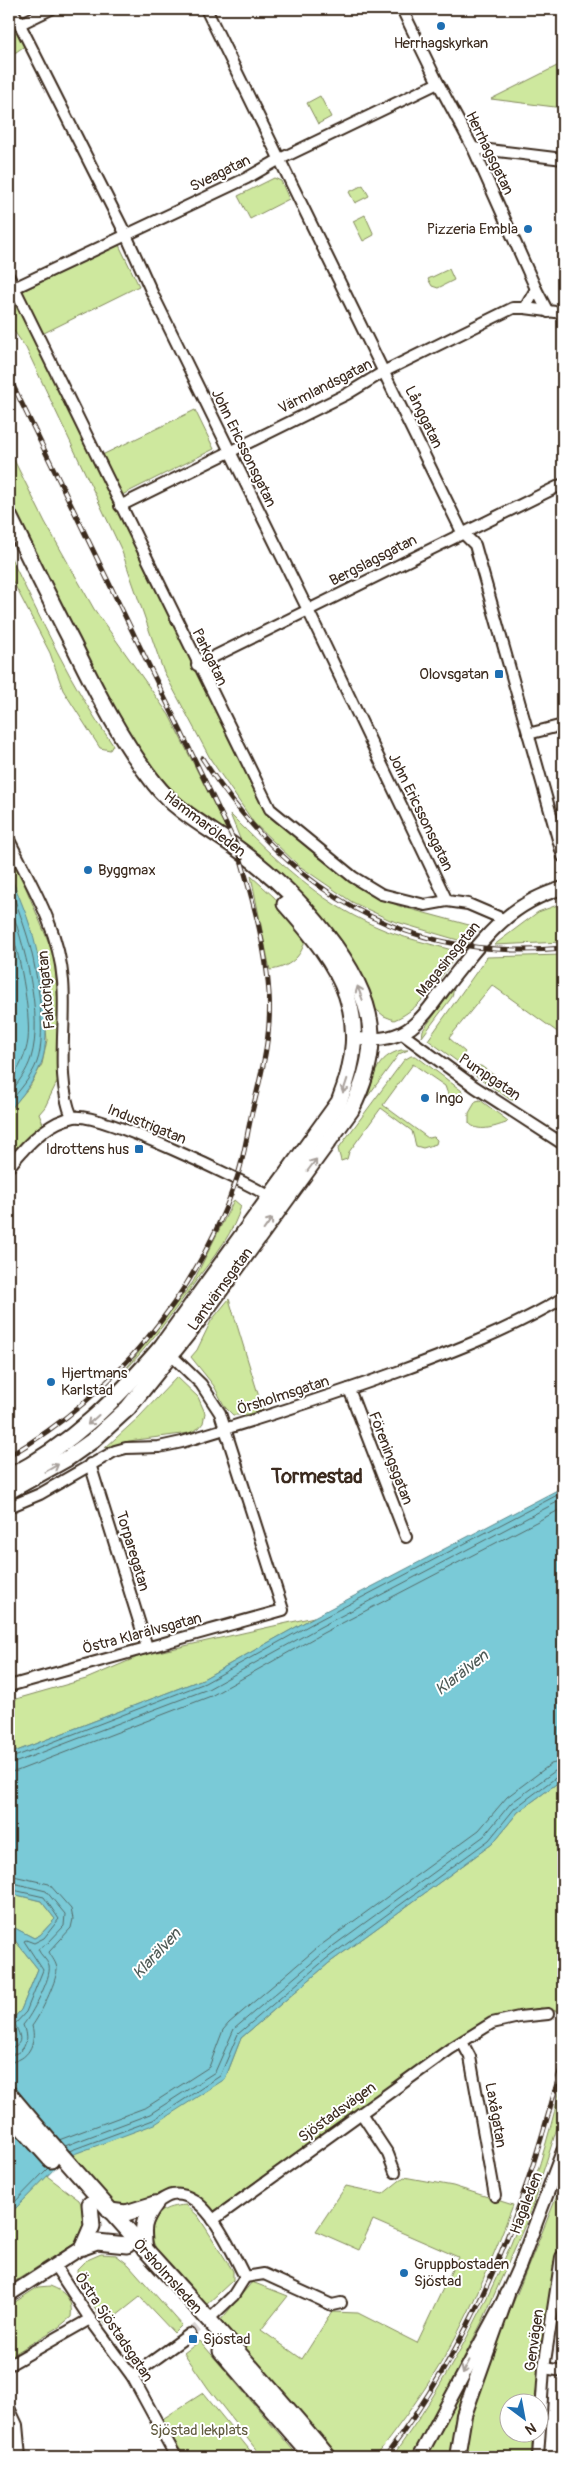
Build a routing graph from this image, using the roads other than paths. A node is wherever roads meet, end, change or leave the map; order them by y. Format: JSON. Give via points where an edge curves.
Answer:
{"nodes":[{"id":1,"x":12,"y":9,"type":"edge"},
{"id":2,"x":51,"y":9,"type":"edge"},
{"id":3,"x":206,"y":9,"type":"edge"},
{"id":4,"x":402,"y":9,"type":"edge"},
{"id":5,"x":20,"y":24,"type":"junction"},
{"id":6,"x":438,"y":83,"type":"junction"},
{"id":7,"x":473,"y":148,"type":"junction"},
{"id":8,"x":280,"y":159,"type":"junction"},
{"id":9,"x":563,"y":159,"type":"edge"},
{"id":10,"x":126,"y":235,"type":"junction"},
{"id":11,"x":9,"y":277,"type":"edge"},
{"id":12,"x":14,"y":288,"type":"junction"},
{"id":13,"x":536,"y":289,"type":"junction"},
{"id":14,"x":525,"y":308,"type":"junction"},
{"id":15,"x":548,"y":312,"type":"junction"},
{"id":16,"x":563,"y":313,"type":"edge"},
{"id":17,"x":385,"y":371,"type":"junction"},
{"id":18,"x":229,"y":452,"type":"junction"},
{"id":19,"x":563,"y":484,"type":"edge"},
{"id":20,"x":120,"y":506,"type":"junction"},
{"id":21,"x":9,"y":516,"type":"edge"},
{"id":22,"x":462,"y":532,"type":"junction"},
{"id":23,"x":9,"y":536,"type":"edge"},
{"id":24,"x":308,"y":610,"type":"junction"},
{"id":25,"x":198,"y":665,"type":"junction"},
{"id":26,"x":563,"y":725,"type":"edge"},
{"id":27,"x":528,"y":734,"type":"junction"},
{"id":28,"x":9,"y":840,"type":"edge"},
{"id":29,"x":563,"y":857,"type":"edge"},
{"id":30,"x":563,"y":888,"type":"edge"},
{"id":31,"x":447,"y":901,"type":"junction"},
{"id":32,"x":503,"y":919,"type":"junction"},
{"id":33,"x":401,"y":1033,"type":"junction"},
{"id":34,"x":355,"y":1039,"type":"junction"},
{"id":35,"x":371,"y":1040,"type":"junction"},
{"id":36,"x":72,"y":1117,"type":"junction"},
{"id":37,"x":563,"y":1144,"type":"edge"},
{"id":38,"x":9,"y":1167,"type":"edge"},
{"id":39,"x":276,"y":1201,"type":"junction"},
{"id":40,"x":563,"y":1298,"type":"edge"},
{"id":41,"x":167,"y":1350,"type":"junction"},
{"id":42,"x":349,"y":1389,"type":"junction"},
{"id":43,"x":226,"y":1428,"type":"junction"},
{"id":44,"x":90,"y":1464,"type":"junction"},
{"id":45,"x":9,"y":1477,"type":"edge"},
{"id":46,"x":9,"y":1491,"type":"edge"},
{"id":47,"x":9,"y":1507,"type":"edge"},
{"id":48,"x":406,"y":1537,"type":"dead end"},
{"id":49,"x":147,"y":1647,"type":"junction"},
{"id":50,"x":9,"y":1686,"type":"edge"},
{"id":51,"x":548,"y":2014,"type":"dead end"},
{"id":52,"x":462,"y":2042,"type":"junction"},
{"id":53,"x":9,"y":2094,"type":"edge"},
{"id":54,"x":9,"y":2113,"type":"edge"},
{"id":55,"x":362,"y":2113,"type":"junction"},
{"id":56,"x":563,"y":2151,"type":"edge"},
{"id":57,"x":395,"y":2172,"type":"dead end"},
{"id":58,"x":72,"y":2177,"type":"junction"},
{"id":59,"x":495,"y":2196,"type":"dead end"},
{"id":60,"x":90,"y":2204,"type":"junction"},
{"id":61,"x":155,"y":2204,"type":"junction"},
{"id":62,"x":110,"y":2211,"type":"junction"},
{"id":63,"x":213,"y":2220,"type":"junction"},
{"id":64,"x":127,"y":2245,"type":"junction"},
{"id":65,"x":84,"y":2247,"type":"junction"},
{"id":66,"x":145,"y":2250,"type":"junction"},
{"id":67,"x":561,"y":2257,"type":"dead end"},
{"id":68,"x":55,"y":2266,"type":"junction"},
{"id":69,"x":245,"y":2277,"type":"junction"},
{"id":70,"x":507,"y":2294,"type":"junction"},
{"id":71,"x":9,"y":2295,"type":"edge"},
{"id":72,"x":341,"y":2303,"type":"dead end"},
{"id":73,"x":212,"y":2316,"type":"tunnel mouth"},
{"id":74,"x":90,"y":2319,"type":"junction"},
{"id":75,"x":190,"y":2334,"type":"tunnel mouth"},
{"id":76,"x":9,"y":2365,"type":"edge"},
{"id":77,"x":544,"y":2368,"type":"junction"},
{"id":78,"x":563,"y":2371,"type":"edge"},
{"id":79,"x":132,"y":2376,"type":"junction"},
{"id":80,"x":9,"y":2408,"type":"edge"},
{"id":81,"x":20,"y":2457,"type":"edge"},
{"id":82,"x":176,"y":2457,"type":"edge"},
{"id":83,"x":313,"y":2457,"type":"edge"},
{"id":84,"x":328,"y":2457,"type":"edge"},
{"id":85,"x":419,"y":2457,"type":"edge"},
{"id":86,"x":457,"y":2457,"type":"edge"},
{"id":87,"x":538,"y":2457,"type":"edge"}],
"edges":[{"from":1,"to":5,"type":"street","name":"John Ericssonsgatan"},
{"from":2,"to":5,"type":"street"},
{"from":3,"to":8,"type":"street","name":"Långgatan"},
{"from":4,"to":6,"type":"street","name":"Herrhagsgatan"},
{"from":5,"to":10,"type":"street","name":"John Ericssonsgatan"},
{"from":6,"to":7,"type":"street","name":"Herrhagsgatan"},
{"from":6,"to":8,"type":"street","name":"Sveagatan"},
{"from":7,"to":9,"type":"street"},
{"from":7,"to":13,"type":"street","name":"Herrhagsgatan"},
{"from":8,"to":10,"type":"street","name":"Sveagatan"},
{"from":8,"to":17,"type":"street","name":"Långgatan"},
{"from":10,"to":12,"type":"street","name":"Sveagatan"},
{"from":10,"to":18,"type":"street","name":"John Ericssonsgatan"},
{"from":11,"to":12,"type":"street","name":"Parkgatan"},
{"from":12,"to":20,"type":"street","name":"Parkgatan"},
{"from":13,"to":14,"type":"street"},
{"from":13,"to":15,"type":"street","name":"Herrhagsgatan"},
{"from":14,"to":15,"type":"street"},
{"from":14,"to":17,"type":"street","name":"Värmlandsgatan","via":[[513,308]]},
{"from":15,"to":16,"type":"street"},
{"from":17,"to":18,"type":"street","name":"Värmlandsgatan","via":[[347,394]]},
{"from":17,"to":22,"type":"street","name":"Långgatan"},
{"from":18,"to":20,"type":"street","name":"Värmlandsgatan"},
{"from":18,"to":24,"type":"street","name":"John Ericssonsgatan"},
{"from":19,"to":22,"type":"street","name":"Bergslagsgatan"},
{"from":20,"to":25,"type":"street","name":"Parkgatan"},
{"from":35,"to":21,"type":"main road","name":"Hammaröleden","one_way":true,"via":[[356,983],[342,956],[322,929],[263,868],[175,805],[154,783],[106,712]]},
{"from":22,"to":24,"type":"street","name":"Bergslagsgatan"},
{"from":22,"to":27,"type":"street","name":"Långgatan","via":[[474,545]]},
{"from":23,"to":34,"type":"main road","name":"Hammaröleden","via":[[100,716],[147,787],[169,812],[259,876],[300,920],[340,979],[354,1021]]},
{"from":24,"to":25,"type":"street","name":"Bergslagsgatan"},
{"from":24,"to":31,"type":"street","name":"John Ericssonsgatan"},
{"from":25,"to":31,"type":"street","name":"Parkgatan","via":[[265,803],[276,816],[353,877],[380,894],[425,905]]},
{"from":26,"to":27,"type":"street"},
{"from":27,"to":29,"type":"street","name":"Långgatan"},
{"from":28,"to":36,"type":"street","name":"Faktorigatan","via":[[46,913],[57,944],[66,1020],[65,1099]]},
{"from":30,"to":32,"type":"street","name":"Magasinsgatan","via":[[528,901]]},
{"from":31,"to":32,"type":"street","name":"Parkgatan","via":[[468,904]]},
{"from":32,"to":33,"type":"street","name":"Magasinsgatan","via":[[420,1018]]},
{"from":33,"to":35,"type":"street","name":"Magasinsgatan"},
{"from":33,"to":37,"type":"street","name":"Pumpgatan","via":[[475,1088]]},
{"from":34,"to":35,"type":"street","name":"Magasinsgatan"},
{"from":34,"to":39,"type":"main road","name":"Lantvärnsgatan","one_way":true,"via":[[351,1066],[339,1102]]},
{"from":39,"to":35,"type":"main road","name":"Lantvärnsgatan","one_way":true,"via":[[351,1110],[362,1088]]},
{"from":36,"to":38,"type":"street","via":[[42,1133]]},
{"from":36,"to":39,"type":"street","name":"Industrigatan","via":[[84,1116],[117,1127],[237,1178]]},
{"from":39,"to":41,"type":"main road","name":"Lantvärnsgatan"},
{"from":40,"to":42,"type":"street","name":"Örsholmsgatan","via":[[490,1336]]},
{"from":41,"to":43,"type":"street","via":[[206,1392]]},
{"from":41,"to":45,"type":"main road","name":"Lantvärnsgatan","one_way":true,"via":[[83,1429]]},
{"from":46,"to":41,"type":"main road","name":"Lantvärnsgatan","one_way":true,"via":[[68,1458],[128,1408]]},
{"from":42,"to":43,"type":"street","name":"Örsholmsgatan"},
{"from":42,"to":48,"type":"street","name":"Föreningsgatan"},
{"from":43,"to":44,"type":"street","name":"Örsholmsgatan","via":[[159,1447],[126,1448]]},
{"from":43,"to":49,"type":"street","name":"Östra Klarälvsgatan","via":[[283,1610]]},
{"from":44,"to":47,"type":"street","name":"Örsholmsgatan","via":[[40,1494]]},
{"from":44,"to":49,"type":"street","name":"Torparegatan"},
{"from":49,"to":50,"type":"street","name":"Östra Klarälvsgatan"},
{"from":51,"to":52,"type":"street","name":"Sjöstadsvägen","via":[[492,2023]]},
{"from":52,"to":55,"type":"street","name":"Sjöstadsvägen"},
{"from":52,"to":59,"type":"street","name":"Laxågatan","via":[[470,2057]]},
{"from":53,"to":58,"type":"main road","name":"Örsholmsleden"},
{"from":54,"to":58,"type":"main road","name":"Örsholmsleden"},
{"from":55,"to":57,"type":"street","via":[[388,2154]]},
{"from":55,"to":63,"type":"street","name":"Sjöstadsvägen"},
{"from":56,"to":70,"type":"street","name":"Hagaleden"},
{"from":58,"to":60,"type":"main road","name":"Örsholmsleden"},
{"from":58,"to":62,"type":"main road","name":"Örsholmsleden"},
{"from":60,"to":64,"type":"main road","name":"Örsholmsleden"},
{"from":60,"to":65,"type":"main road","via":[[92,2226]]},
{"from":61,"to":62,"type":"main road","via":[[126,2213]]},
{"from":61,"to":63,"type":"street","via":[[172,2195],[189,2196]]},
{"from":61,"to":66,"type":"main road","via":[[142,2230]]},
{"from":62,"to":66,"type":"main road","name":"Örsholmsleden"},
{"from":63,"to":69,"type":"street"},
{"from":64,"to":65,"type":"main road","via":[[103,2242]]},
{"from":64,"to":83,"type":"main road","name":"Örsholmsleden"},
{"from":65,"to":68,"type":"street"},
{"from":66,"to":84,"type":"main road","name":"Örsholmsleden"},
{"from":67,"to":77,"type":"street","name":"Genvägen"},
{"from":68,"to":71,"type":"street"},
{"from":68,"to":74,"type":"street","name":"Östra Sjöstadsgatan"},
{"from":69,"to":72,"type":"street","via":[[264,2274],[332,2305]]},
{"from":69,"to":73,"type":"street","via":[[233,2296]]},
{"from":70,"to":85,"type":"street","name":"Hagaleden","one_way":true},
{"from":70,"to":86,"type":"main road","via":[[464,2416]]},
{"from":74,"to":76,"type":"street"},
{"from":74,"to":79,"type":"street","name":"Östra Sjöstadsgatan"},
{"from":75,"to":79,"type":"street"},
{"from":77,"to":78,"type":"street"},
{"from":77,"to":87,"type":"street","name":"Genvägen"},
{"from":79,"to":82,"type":"street","name":"Östra Sjöstadsgatan"},
{"from":80,"to":81,"type":"street","via":[[17,2425]]}]}
